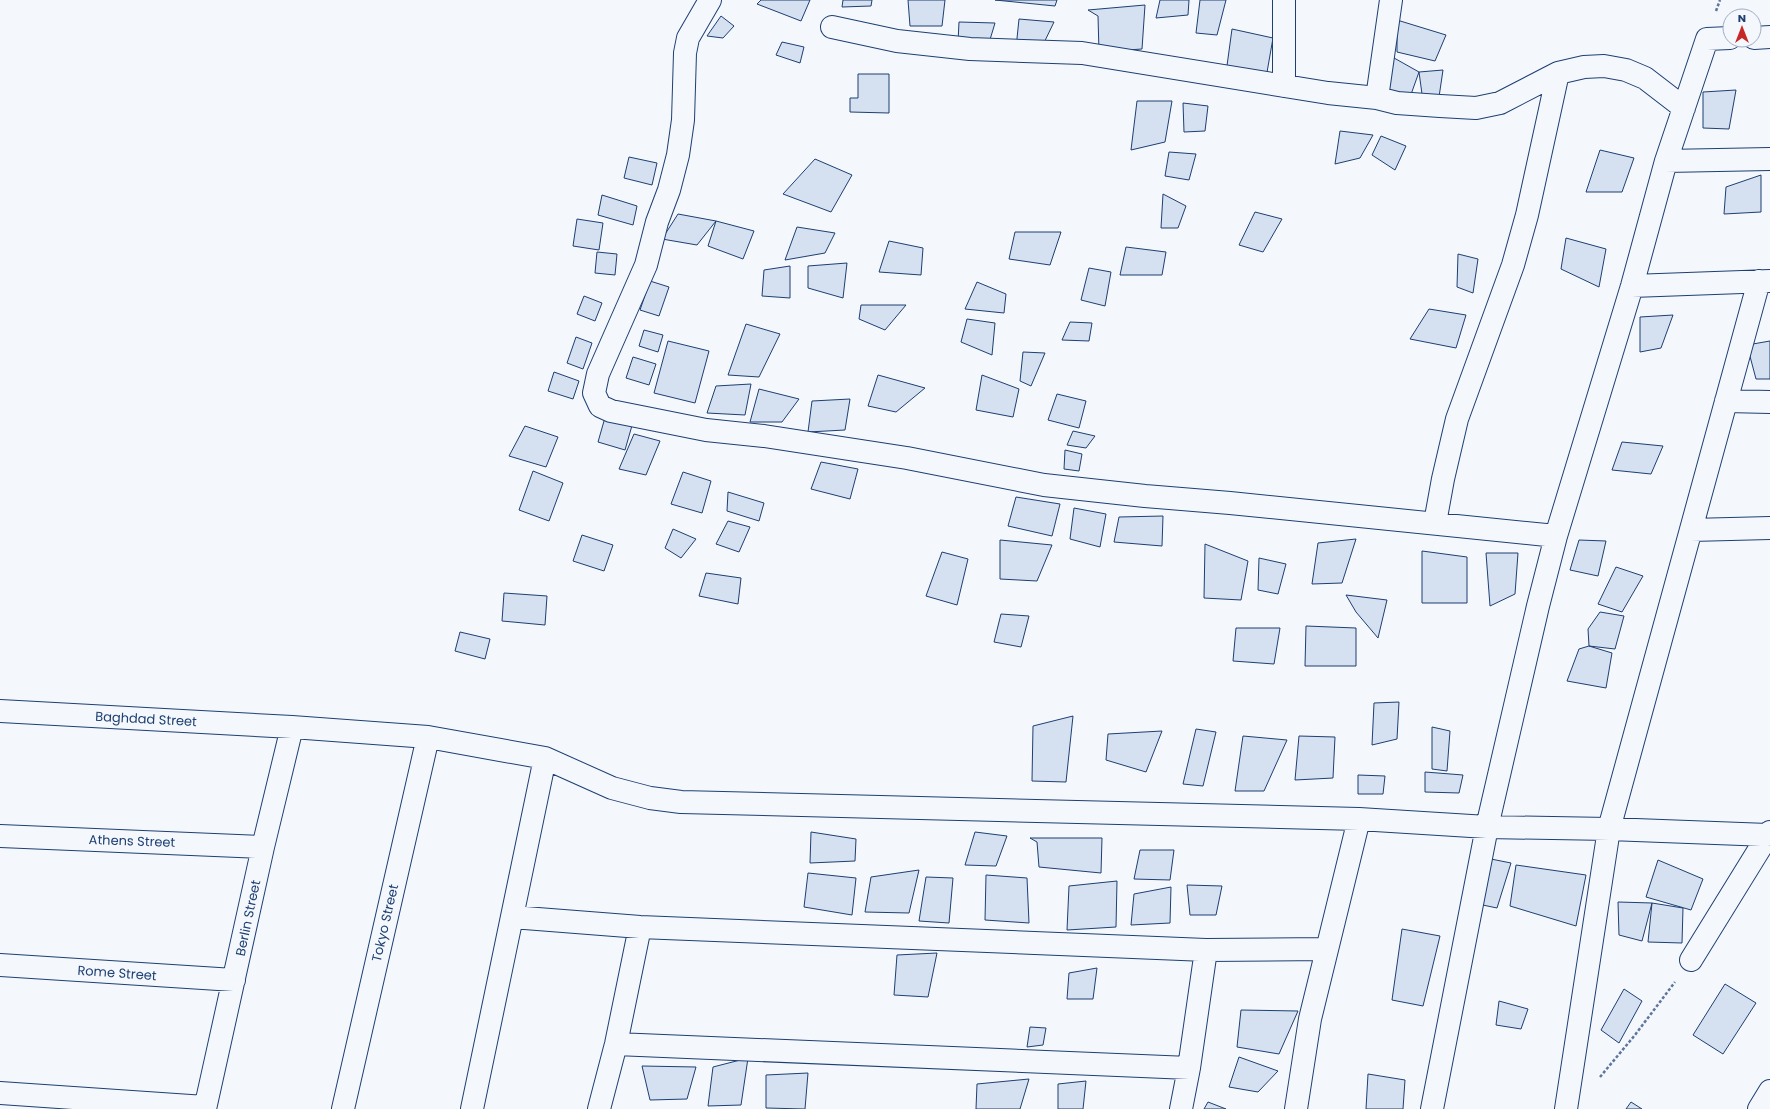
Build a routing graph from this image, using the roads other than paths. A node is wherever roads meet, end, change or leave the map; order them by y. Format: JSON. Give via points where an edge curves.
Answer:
{"nodes":[{"id":1,"x":710,"y":0,"type":"edge"},
{"id":2,"x":1284,"y":0,"type":"edge"},
{"id":3,"x":1391,"y":0,"type":"edge"},
{"id":4,"x":832,"y":27,"type":"dead end"},
{"id":5,"x":1722,"y":38,"type":"edge"},
{"id":6,"x":1558,"y":73,"type":"junction"},
{"id":7,"x":1284,"y":86,"type":"junction"},
{"id":8,"x":1377,"y":98,"type":"junction"},
{"id":9,"x":1684,"y":108,"type":"junction"},
{"id":10,"x":1770,"y":159,"type":"edge"},
{"id":11,"x":1666,"y":161,"type":"junction"},
{"id":12,"x":1764,"y":281,"type":"edge"},
{"id":13,"x":1632,"y":286,"type":"junction"},
{"id":14,"x":1726,"y":402,"type":"junction"},
{"id":15,"x":1770,"y":402,"type":"edge"},
{"id":16,"x":1435,"y":523,"type":"junction"},
{"id":17,"x":1770,"y":528,"type":"edge"},
{"id":18,"x":1691,"y":530,"type":"junction"},
{"id":19,"x":1556,"y":536,"type":"junction"},
{"id":20,"x":0,"y":711,"type":"edge"},
{"id":21,"x":292,"y":727,"type":"junction"},
{"id":22,"x":428,"y":737,"type":"junction"},
{"id":23,"x":545,"y":758,"type":"junction"},
{"id":24,"x":1359,"y":819,"type":"junction"},
{"id":25,"x":1487,"y":827,"type":"junction"},
{"id":26,"x":1609,"y":829,"type":"junction"},
{"id":27,"x":1769,"y":834,"type":"edge"},
{"id":28,"x":0,"y":836,"type":"edge"},
{"id":29,"x":263,"y":847,"type":"junction"},
{"id":30,"x":512,"y":917,"type":"junction"},
{"id":31,"x":640,"y":927,"type":"junction"},
{"id":32,"x":1326,"y":949,"type":"junction"},
{"id":33,"x":1206,"y":950,"type":"junction"},
{"id":34,"x":1691,"y":960,"type":"road end"},
{"id":35,"x":0,"y":965,"type":"edge"},
{"id":36,"x":234,"y":980,"type":"junction"},
{"id":37,"x":616,"y":1044,"type":"junction"},
{"id":38,"x":1189,"y":1068,"type":"junction"},
{"id":39,"x":1770,"y":1091,"type":"edge"},
{"id":40,"x":0,"y":1093,"type":"edge"},
{"id":41,"x":205,"y":1108,"type":"edge"},
{"id":42,"x":343,"y":1109,"type":"edge"},
{"id":43,"x":472,"y":1109,"type":"edge"},
{"id":44,"x":599,"y":1109,"type":"edge"},
{"id":45,"x":1181,"y":1109,"type":"edge"},
{"id":46,"x":1296,"y":1109,"type":"edge"},
{"id":47,"x":1432,"y":1109,"type":"edge"},
{"id":48,"x":1566,"y":1109,"type":"edge"},
{"id":49,"x":1759,"y":1109,"type":"edge"}],
"edges":[{"from":1,"to":16,"type":"street","via":[[688,38],[685,53],[683,120],[678,155],[646,265],[598,374],[594,393],[600,406],[611,411],[706,430],[764,436],[907,458],[1044,485]]},
{"from":2,"to":7,"type":"street"},
{"from":3,"to":8,"type":"street"},
{"from":4,"to":7,"type":"street","via":[[897,41],[970,49],[1082,53]]},
{"from":5,"to":9,"type":"street","via":[[1707,39]]},
{"from":6,"to":8,"type":"street","via":[[1500,103],[1476,108],[1397,103]]},
{"from":6,"to":9,"type":"street","via":[[1584,67],[1604,66],[1626,70],[1645,78]]},
{"from":6,"to":16,"type":"street","via":[[1527,215],[1513,265],[1457,419]]},
{"from":7,"to":8,"type":"street"},
{"from":9,"to":11,"type":"street"},
{"from":10,"to":11,"type":"street"},
{"from":11,"to":13,"type":"street"},
{"from":12,"to":13,"type":"street"},
{"from":12,"to":14,"type":"street"},
{"from":13,"to":19,"type":"street"},
{"from":14,"to":15,"type":"street"},
{"from":14,"to":18,"type":"street"},
{"from":16,"to":19,"type":"street"},
{"from":17,"to":18,"type":"street"},
{"from":18,"to":26,"type":"street"},
{"from":19,"to":25,"type":"street"},
{"from":20,"to":21,"type":"street","name":"Baghdad Street"},
{"from":21,"to":22,"type":"street","name":"Baghdad Street"},
{"from":21,"to":29,"type":"street","name":"Berlin Street"},
{"from":22,"to":23,"type":"street","name":"Baghdad Street"},
{"from":22,"to":42,"type":"street","name":"Tokyo Street"},
{"from":23,"to":24,"type":"street","name":"Baghdad Street","via":[[612,788],[650,798],[681,802]]},
{"from":23,"to":30,"type":"street"},
{"from":24,"to":25,"type":"street","name":"Baghdad Street"},
{"from":24,"to":32,"type":"street"},
{"from":25,"to":26,"type":"street","name":"Baghdad Street"},
{"from":25,"to":47,"type":"street"},
{"from":26,"to":27,"type":"street","name":"Baghdad Street"},
{"from":26,"to":48,"type":"street"},
{"from":27,"to":34,"type":"street"},
{"from":28,"to":29,"type":"street","name":"Athens Street"},
{"from":29,"to":36,"type":"street","name":"Berlin Street"},
{"from":30,"to":31,"type":"street"},
{"from":30,"to":43,"type":"street"},
{"from":31,"to":33,"type":"street"},
{"from":31,"to":37,"type":"street"},
{"from":32,"to":33,"type":"street"},
{"from":32,"to":46,"type":"street","via":[[1310,1019]]},
{"from":33,"to":38,"type":"street"},
{"from":35,"to":36,"type":"street","name":"Rome Street"},
{"from":36,"to":41,"type":"street","name":"Berlin Street"},
{"from":37,"to":38,"type":"street"},
{"from":37,"to":44,"type":"street"},
{"from":38,"to":45,"type":"street"},
{"from":39,"to":49,"type":"street"},
{"from":40,"to":41,"type":"street"}]}
